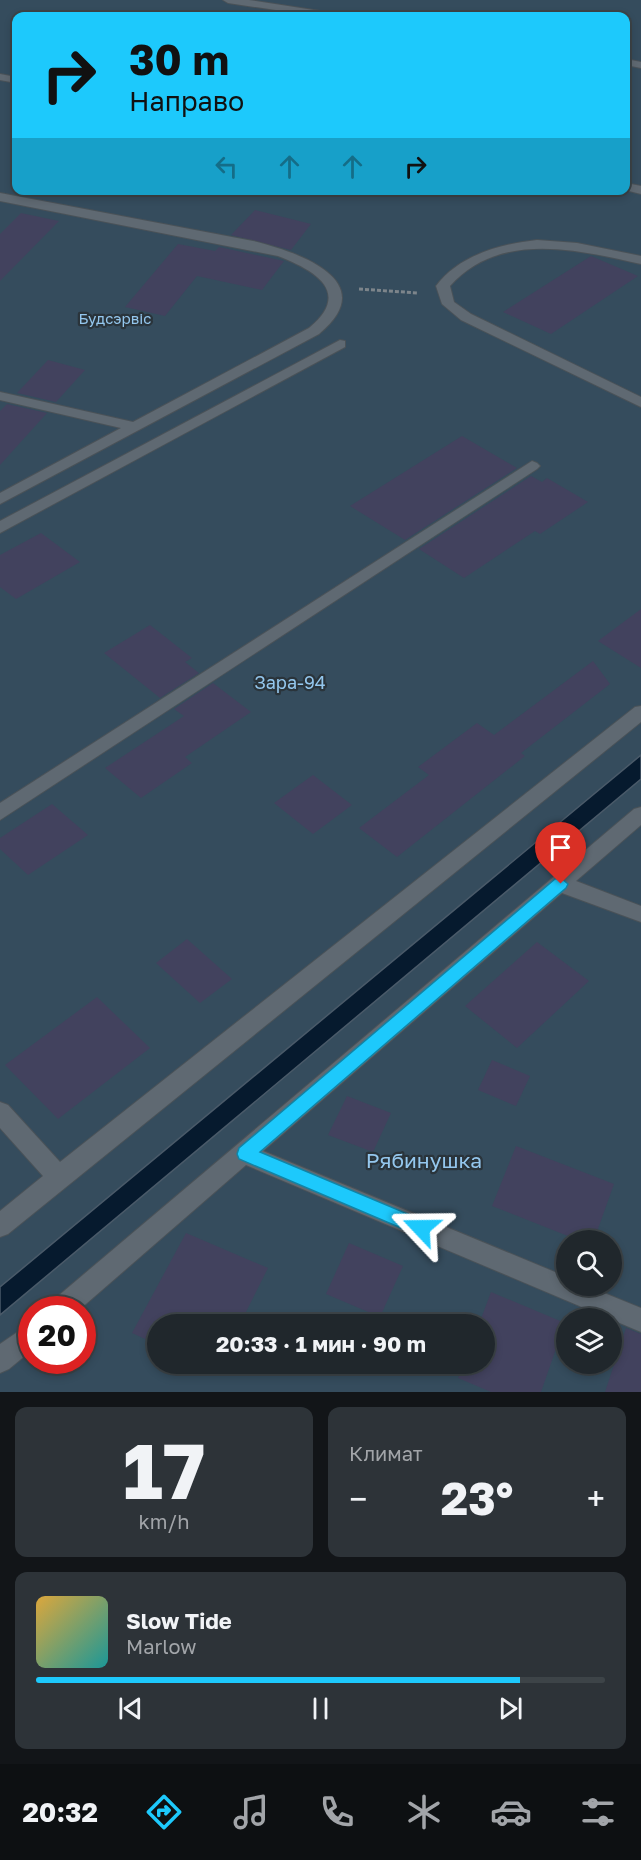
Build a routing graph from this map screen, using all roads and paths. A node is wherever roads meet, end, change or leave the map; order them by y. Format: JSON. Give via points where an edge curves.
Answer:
{"nodes":[{"id":1,"x":228,"y":0,"type":"edge"},
{"id":2,"x":307,"y":12,"type":"edge"},
{"id":3,"x":0,"y":197,"type":"edge"},
{"id":4,"x":641,"y":260,"type":"edge"},
{"id":5,"x":334,"y":287,"type":"junction"},
{"id":6,"x":442,"y":295,"type":"junction"},
{"id":7,"x":340,"y":344,"type":"dead end"},
{"id":8,"x":0,"y":396,"type":"edge"},
{"id":9,"x":641,"y":403,"type":"edge"},
{"id":10,"x":135,"y":427,"type":"junction"},
{"id":11,"x":532,"y":466,"type":"dead end"},
{"id":12,"x":0,"y":499,"type":"edge"},
{"id":13,"x":0,"y":528,"type":"edge"},
{"id":14,"x":641,"y":712,"type":"edge"},
{"id":15,"x":0,"y":813,"type":"edge"},
{"id":16,"x":641,"y":814,"type":"edge"},
{"id":17,"x":561,"y":884,"type":"junction"},
{"id":18,"x":641,"y":914,"type":"edge"},
{"id":19,"x":0,"y":1112,"type":"edge"},
{"id":20,"x":245,"y":1154,"type":"junction"},
{"id":21,"x":59,"y":1177,"type":"junction"},
{"id":22,"x":0,"y":1226,"type":"edge"},
{"id":23,"x":77,"y":1296,"type":"edge"},
{"id":24,"x":641,"y":1320,"type":"edge"},
{"id":25,"x":18,"y":1345,"type":"edge"},
{"id":26,"x":0,"y":1360,"type":"edge"}],
"edges":[{"from":1,"to":2,"type":"lane"},
{"from":3,"to":5,"type":"lane","via":[[268,250],[308,264]]},
{"from":4,"to":6,"type":"lane","via":[[552,243],[518,244],[490,253],[458,271],[443,286]]},
{"from":5,"to":6,"type":"path"},
{"from":5,"to":10,"type":"lane","via":[[337,300],[326,322]]},
{"from":6,"to":9,"type":"lane","via":[[466,317]]},
{"from":7,"to":13,"type":"lane"},
{"from":8,"to":10,"type":"lane"},
{"from":10,"to":12,"type":"lane"},
{"from":11,"to":15,"type":"lane"},
{"from":14,"to":21,"type":"lane"},
{"from":16,"to":17,"type":"lane"},
{"from":17,"to":18,"type":"lane"},
{"from":17,"to":20,"type":"lane"},
{"from":19,"to":21,"type":"lane"},
{"from":20,"to":23,"type":"lane"},
{"from":20,"to":24,"type":"lane"},
{"from":21,"to":22,"type":"lane"},
{"from":25,"to":26,"type":"lane"}]}
